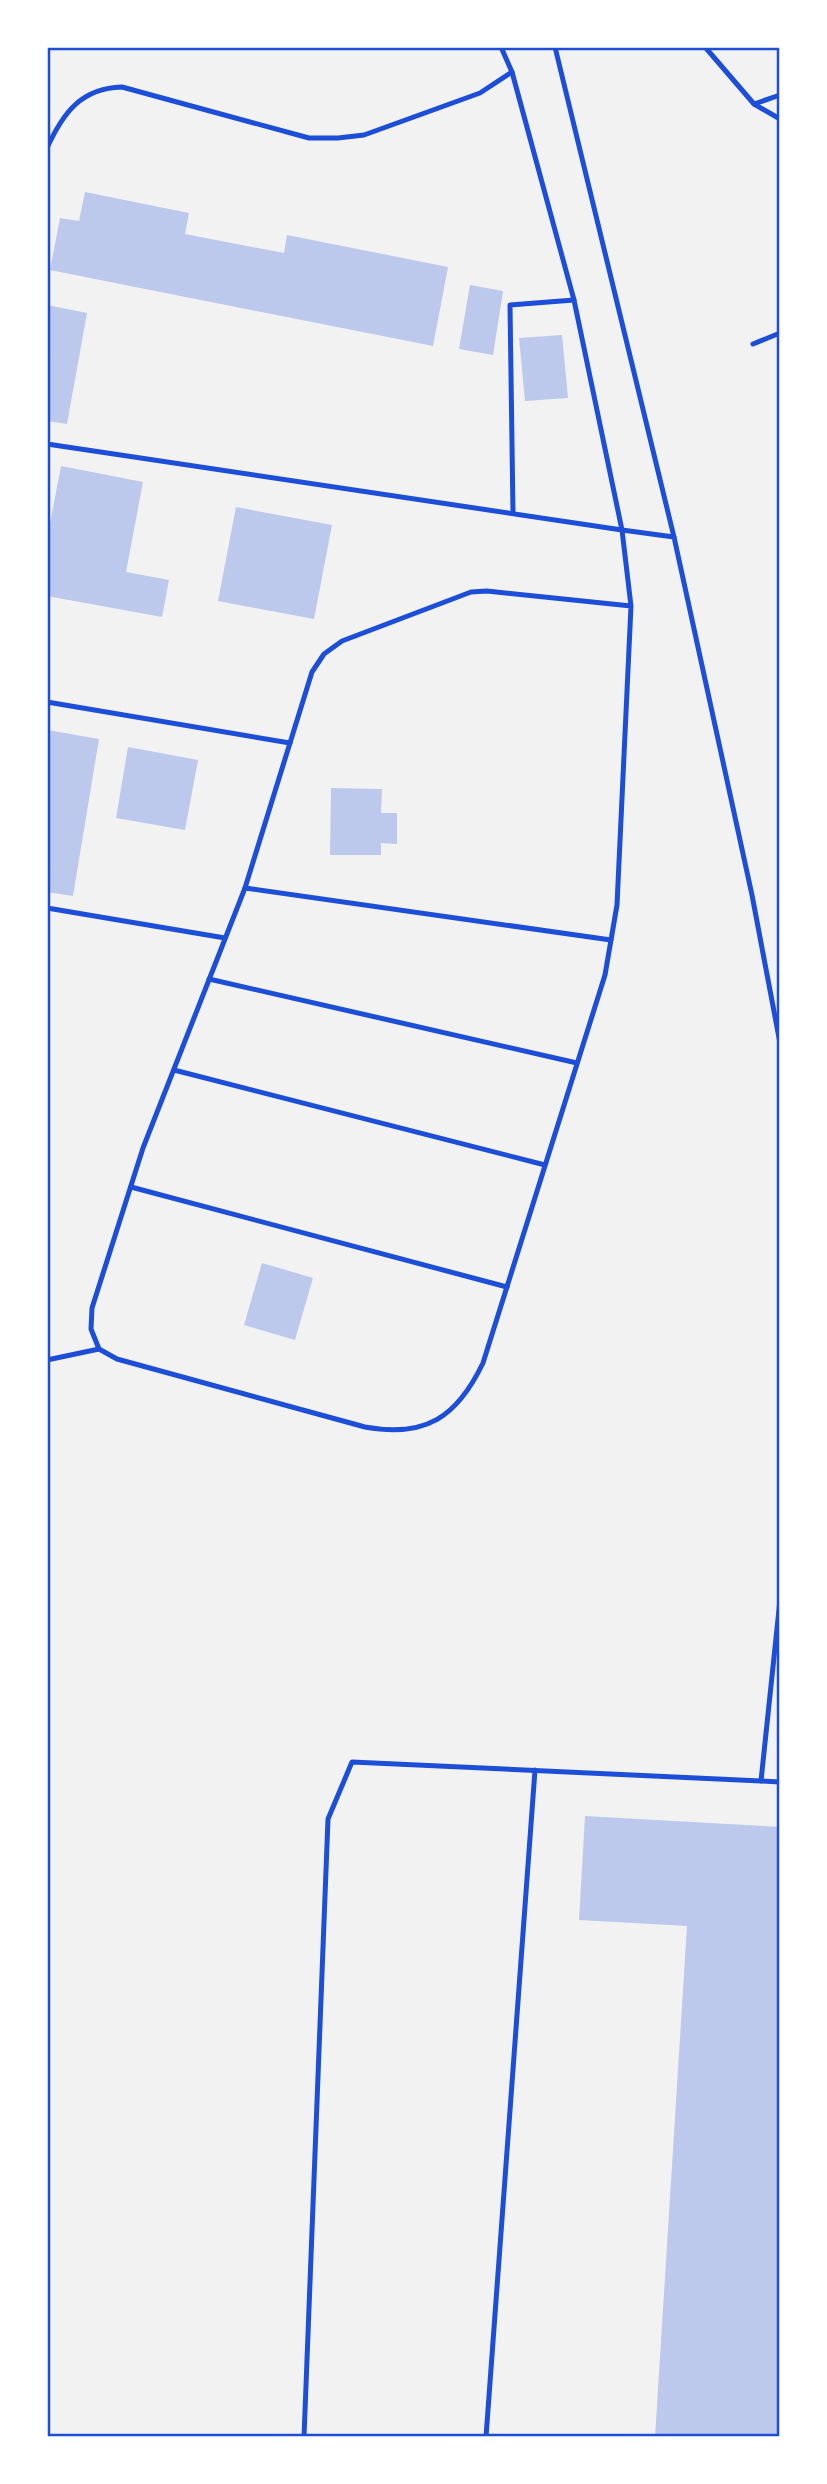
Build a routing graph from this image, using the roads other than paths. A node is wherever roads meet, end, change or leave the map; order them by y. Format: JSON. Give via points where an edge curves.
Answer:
{"nodes":[{"id":1,"x":501,"y":47,"type":"edge"},
{"id":2,"x":555,"y":47,"type":"edge"},
{"id":3,"x":705,"y":47,"type":"edge"},
{"id":4,"x":512,"y":72,"type":"junction"},
{"id":5,"x":780,"y":95,"type":"edge"},
{"id":6,"x":754,"y":104,"type":"junction"},
{"id":7,"x":780,"y":120,"type":"edge"},
{"id":8,"x":47,"y":148,"type":"edge"},
{"id":9,"x":574,"y":300,"type":"junction"},
{"id":10,"x":780,"y":333,"type":"edge"},
{"id":11,"x":753,"y":344,"type":"dead end"},
{"id":12,"x":47,"y":444,"type":"edge"},
{"id":13,"x":513,"y":513,"type":"junction"},
{"id":14,"x":622,"y":530,"type":"junction"},
{"id":15,"x":674,"y":537,"type":"junction"},
{"id":16,"x":631,"y":606,"type":"junction"},
{"id":17,"x":47,"y":702,"type":"edge"},
{"id":18,"x":290,"y":743,"type":"junction"},
{"id":19,"x":245,"y":887,"type":"junction"},
{"id":20,"x":47,"y":908,"type":"edge"},
{"id":21,"x":225,"y":938,"type":"junction"},
{"id":22,"x":611,"y":940,"type":"junction"},
{"id":23,"x":209,"y":979,"type":"junction"},
{"id":24,"x":780,"y":1043,"type":"edge"},
{"id":25,"x":577,"y":1063,"type":"junction"},
{"id":26,"x":174,"y":1070,"type":"junction"},
{"id":27,"x":545,"y":1165,"type":"junction"},
{"id":28,"x":131,"y":1187,"type":"junction"},
{"id":29,"x":507,"y":1287,"type":"junction"},
{"id":30,"x":99,"y":1349,"type":"junction"},
{"id":31,"x":47,"y":1360,"type":"edge"},
{"id":32,"x":780,"y":1600,"type":"edge"},
{"id":33,"x":535,"y":1770,"type":"junction"},
{"id":34,"x":761,"y":1781,"type":"junction"},
{"id":35,"x":780,"y":1782,"type":"edge"},
{"id":36,"x":304,"y":2437,"type":"edge"},
{"id":37,"x":486,"y":2437,"type":"edge"}],
"edges":[{"from":1,"to":4,"type":"lane"},
{"from":2,"to":15,"type":"lane"},
{"from":3,"to":6,"type":"lane"},
{"from":4,"to":8,"type":"lane","via":[[480,93],[364,135],[338,138],[309,138],[122,87],[106,88],[85,96],[68,111]]},
{"from":4,"to":9,"type":"lane"},
{"from":5,"to":6,"type":"lane"},
{"from":6,"to":7,"type":"lane"},
{"from":9,"to":13,"type":"lane","via":[[510,305]]},
{"from":9,"to":14,"type":"lane"},
{"from":10,"to":11,"type":"lane"},
{"from":12,"to":13,"type":"lane"},
{"from":13,"to":14,"type":"lane"},
{"from":14,"to":15,"type":"lane"},
{"from":14,"to":16,"type":"lane"},
{"from":15,"to":24,"type":"lane"},
{"from":16,"to":18,"type":"lane","via":[[471,592],[342,641],[324,654],[312,672]]},
{"from":16,"to":22,"type":"lane","via":[[617,905]]},
{"from":17,"to":18,"type":"lane"},
{"from":18,"to":19,"type":"lane"},
{"from":19,"to":21,"type":"lane"},
{"from":19,"to":22,"type":"lane"},
{"from":20,"to":21,"type":"lane"},
{"from":21,"to":23,"type":"lane"},
{"from":22,"to":25,"type":"lane","via":[[605,975]]},
{"from":23,"to":25,"type":"lane"},
{"from":23,"to":26,"type":"lane"},
{"from":25,"to":27,"type":"lane"},
{"from":26,"to":27,"type":"lane"},
{"from":26,"to":28,"type":"lane"},
{"from":27,"to":29,"type":"lane"},
{"from":28,"to":29,"type":"lane"},
{"from":28,"to":30,"type":"lane","via":[[92,1308],[91,1329]]},
{"from":29,"to":30,"type":"lane","via":[[471,1388],[450,1413],[419,1428],[391,1432],[365,1427],[117,1359]]},
{"from":30,"to":31,"type":"lane"},
{"from":32,"to":34,"type":"lane"},
{"from":33,"to":34,"type":"lane"},
{"from":33,"to":36,"type":"lane","via":[[352,1762],[328,1819]]},
{"from":33,"to":37,"type":"lane"},
{"from":34,"to":35,"type":"lane"}]}
